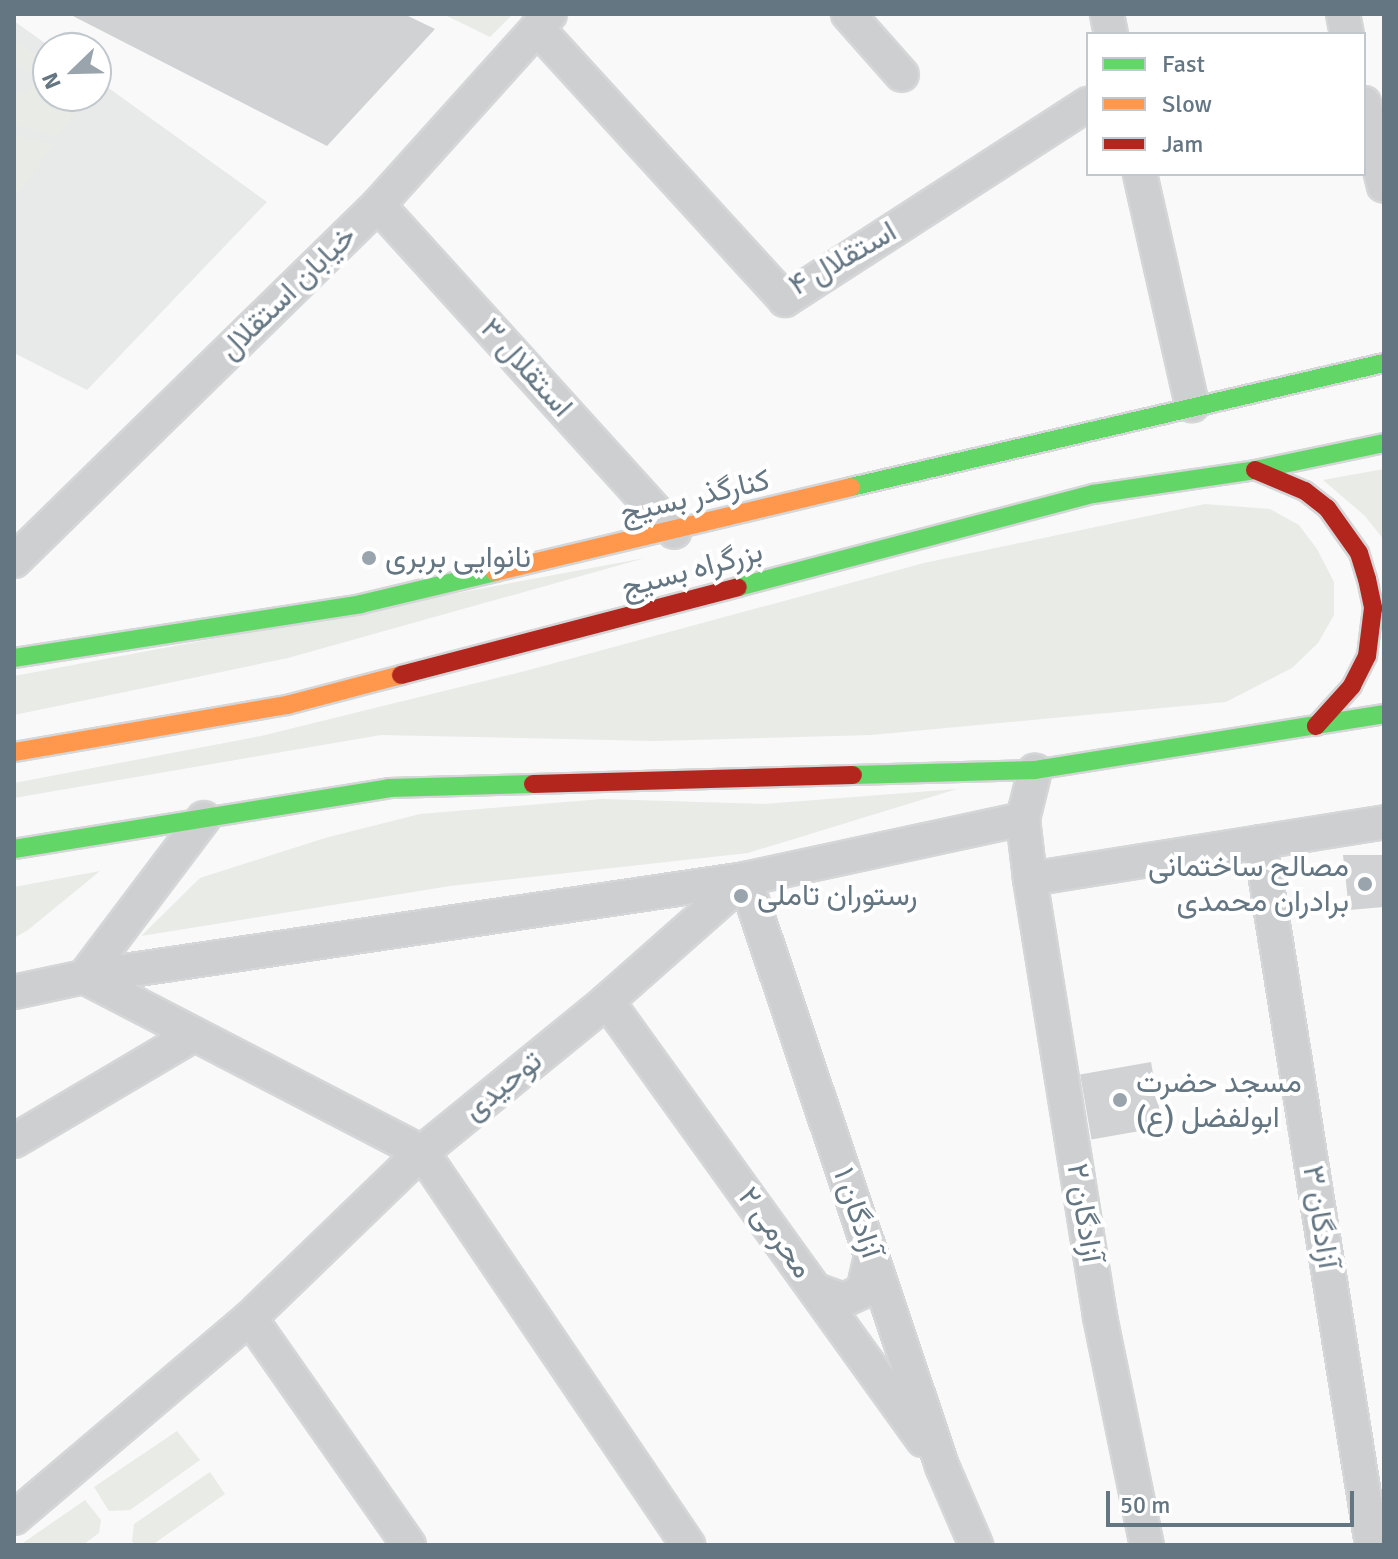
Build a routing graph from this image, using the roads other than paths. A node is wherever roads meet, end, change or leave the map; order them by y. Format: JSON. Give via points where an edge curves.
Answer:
{"nodes":[{"id":1,"x":848,"y":14,"type":"edge"},
{"id":2,"x":544,"y":21,"type":"edge"},
{"id":3,"x":902,"y":75,"type":"dead end"},
{"id":4,"x":1086,"y":105,"type":"edge"},
{"id":5,"x":1366,"y":111,"type":"edge"},
{"id":6,"x":1140,"y":176,"type":"edge"},
{"id":7,"x":1384,"y":186,"type":"edge"},
{"id":8,"x":378,"y":205,"type":"junction"},
{"id":9,"x":1384,"y":363,"type":"edge"},
{"id":10,"x":1192,"y":405,"type":"junction"},
{"id":11,"x":1384,"y":443,"type":"edge"},
{"id":12,"x":1255,"y":470,"type":"junction"},
{"id":13,"x":674,"y":532,"type":"junction"},
{"id":14,"x":14,"y":561,"type":"edge"},
{"id":15,"x":14,"y":658,"type":"edge"},
{"id":16,"x":1384,"y":714,"type":"edge"},
{"id":17,"x":1316,"y":726,"type":"junction"},
{"id":18,"x":14,"y":752,"type":"edge"},
{"id":19,"x":1035,"y":770,"type":"junction"},
{"id":20,"x":204,"y":818,"type":"junction"},
{"id":21,"x":1023,"y":819,"type":"junction"},
{"id":22,"x":1384,"y":822,"type":"edge"},
{"id":23,"x":1260,"y":842,"type":"junction"},
{"id":24,"x":14,"y":849,"type":"edge"},
{"id":25,"x":745,"y":879,"type":"junction"},
{"id":26,"x":1030,"y":879,"type":"junction"},
{"id":27,"x":84,"y":977,"type":"junction"},
{"id":28,"x":14,"y":992,"type":"edge"},
{"id":29,"x":607,"y":1001,"type":"junction"},
{"id":30,"x":193,"y":1035,"type":"junction"},
{"id":31,"x":14,"y":1141,"type":"edge"},
{"id":32,"x":422,"y":1152,"type":"junction"},
{"id":33,"x":871,"y":1255,"type":"junction"},
{"id":34,"x":816,"y":1290,"type":"junction"},
{"id":35,"x":250,"y":1318,"type":"junction"},
{"id":36,"x":942,"y":1466,"type":"junction"},
{"id":37,"x":15,"y":1515,"type":"edge"},
{"id":38,"x":409,"y":1545,"type":"edge"},
{"id":39,"x":688,"y":1545,"type":"edge"},
{"id":40,"x":976,"y":1545,"type":"edge"},
{"id":41,"x":1147,"y":1545,"type":"edge"},
{"id":42,"x":1372,"y":1545,"type":"edge"}],
"edges":[{"from":1,"to":3,"type":"street"},
{"from":2,"to":4,"type":"street","name":"استقلال ۴","via":[[785,300]]},
{"from":2,"to":8,"type":"street","name":"خیابان استقلال"},
{"from":5,"to":7,"type":"street"},
{"from":6,"to":10,"type":"street"},
{"from":8,"to":13,"type":"street","name":"استقلال ۳"},
{"from":8,"to":14,"type":"street","name":"خیابان استقلال"},
{"from":9,"to":10,"type":"main road","name":"کنارگذر بسیج"},
{"from":10,"to":13,"type":"main road","name":"کنارگذر بسیج"},
{"from":11,"to":12,"type":"main road","name":"بزرگراه بسیج"},
{"from":12,"to":17,"type":"main road","via":[[1305,491],[1327,508],[1359,553],[1367,579],[1373,608],[1367,656],[1352,686]]},
{"from":12,"to":18,"type":"main road","name":"بزرگراه بسیج","via":[[1093,494],[287,705]]},
{"from":13,"to":15,"type":"main road","name":"کنارگذر بسیج","via":[[361,604]]},
{"from":16,"to":17,"type":"main road"},
{"from":17,"to":19,"type":"main road"},
{"from":19,"to":20,"type":"main road","via":[[389,788]]},
{"from":19,"to":21,"type":"street"},
{"from":20,"to":24,"type":"main road"},
{"from":20,"to":27,"type":"street"},
{"from":21,"to":25,"type":"street","name":"توحیدی"},
{"from":21,"to":26,"type":"street","name":"آزادگان ۲"},
{"from":22,"to":23,"type":"street"},
{"from":23,"to":26,"type":"street"},
{"from":23,"to":42,"type":"street","name":"آزادگان ۳"},
{"from":25,"to":27,"type":"street"},
{"from":25,"to":29,"type":"street","name":"توحیدی"},
{"from":25,"to":33,"type":"street","name":"آزادگان ۱"},
{"from":26,"to":41,"type":"street","name":"آزادگان ۲","via":[[1100,1317]]},
{"from":27,"to":28,"type":"street"},
{"from":27,"to":30,"type":"street"},
{"from":29,"to":32,"type":"street","name":"توحیدی"},
{"from":29,"to":34,"type":"street","name":"محرمی ۲"},
{"from":30,"to":31,"type":"street"},
{"from":30,"to":32,"type":"street"},
{"from":32,"to":35,"type":"street","name":"توحیدی"},
{"from":32,"to":39,"type":"street"},
{"from":33,"to":34,"type":"street","via":[[863,1291],[844,1300]]},
{"from":33,"to":36,"type":"street","name":"آزادگان ۱"},
{"from":34,"to":36,"type":"street","name":"محرمی ۲"},
{"from":35,"to":37,"type":"street","name":"توحیدی"},
{"from":35,"to":38,"type":"street"},
{"from":36,"to":40,"type":"street","name":"آزادگان ۱"}]}
